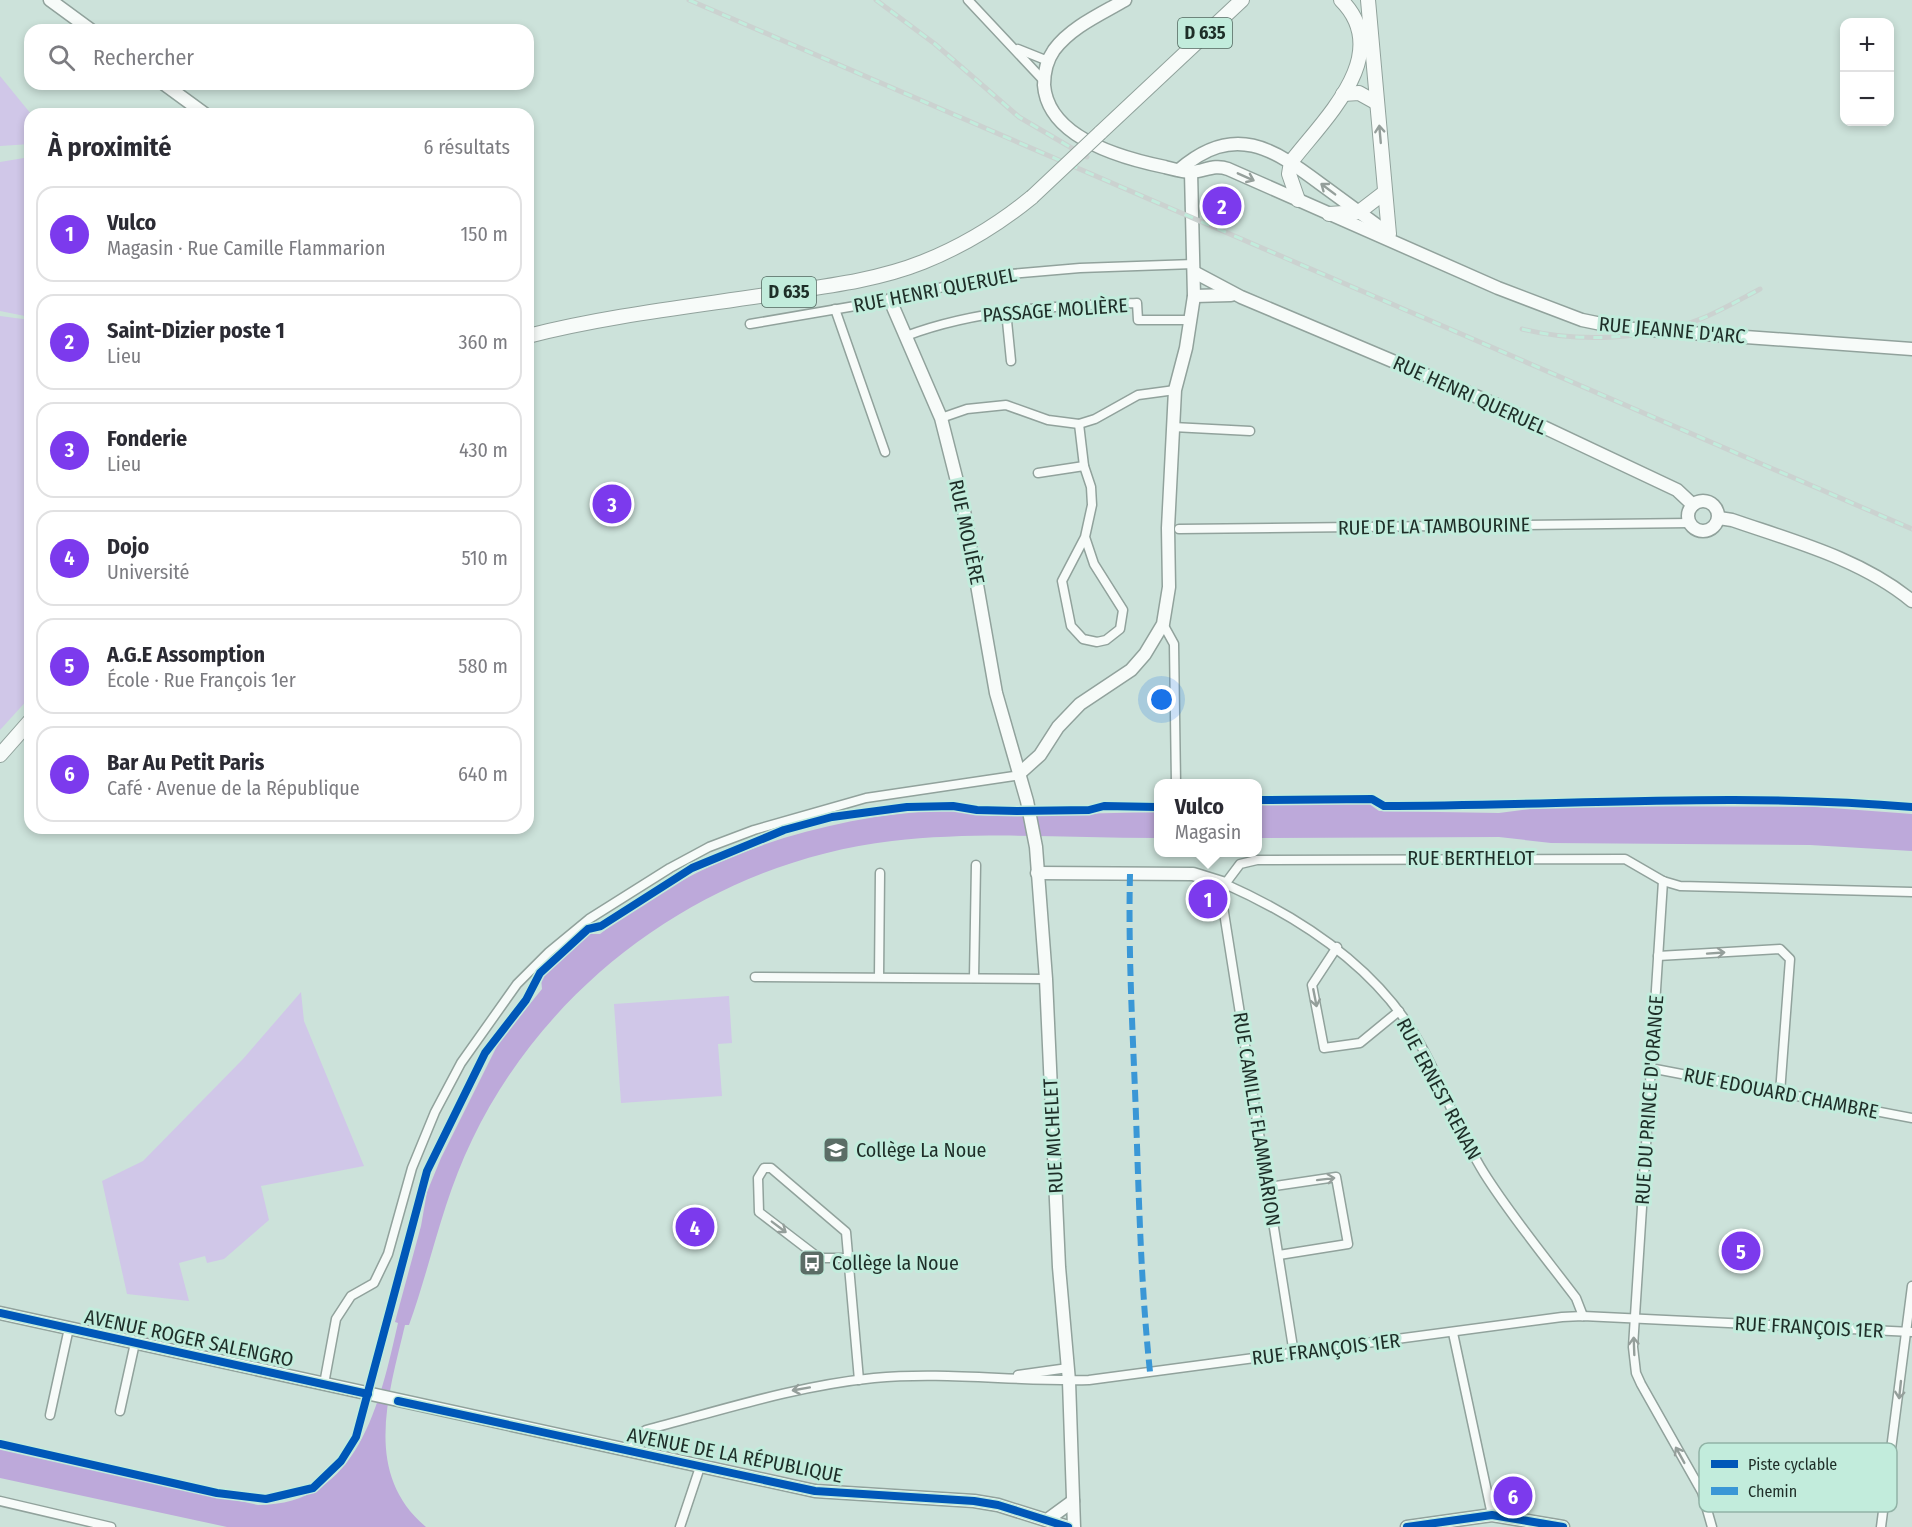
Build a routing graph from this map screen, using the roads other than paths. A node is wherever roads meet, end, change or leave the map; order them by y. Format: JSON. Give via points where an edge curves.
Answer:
{"nodes":[{"id":1,"x":50,"y":0,"type":"edge"},
{"id":2,"x":968,"y":0,"type":"edge"},
{"id":3,"x":1125,"y":0,"type":"edge"},
{"id":4,"x":1227,"y":0,"type":"edge"},
{"id":5,"x":1242,"y":0,"type":"edge"},
{"id":6,"x":1254,"y":0,"type":"edge"},
{"id":7,"x":1341,"y":0,"type":"edge"},
{"id":8,"x":1368,"y":0,"type":"edge"},
{"id":9,"x":83,"y":24,"type":"edge"},
{"id":10,"x":1015,"y":48,"type":"junction"},
{"id":11,"x":1048,"y":61,"type":"junction"},
{"id":12,"x":1169,"y":67,"type":"junction"},
{"id":13,"x":1044,"y":81,"type":"junction"},
{"id":14,"x":172,"y":90,"type":"edge"},
{"id":15,"x":1142,"y":92,"type":"junction"},
{"id":16,"x":1343,"y":94,"type":"junction"},
{"id":17,"x":1377,"y":103,"type":"junction"},
{"id":18,"x":197,"y":108,"type":"edge"},
{"id":19,"x":1291,"y":162,"type":"junction"},
{"id":20,"x":1185,"y":171,"type":"junction"},
{"id":21,"x":1385,"y":192,"type":"junction"},
{"id":22,"x":1298,"y":200,"type":"junction"},
{"id":23,"x":1359,"y":212,"type":"junction"},
{"id":24,"x":1329,"y":214,"type":"junction"},
{"id":25,"x":1389,"y":234,"type":"junction"},
{"id":26,"x":1410,"y":248,"type":"junction"},
{"id":27,"x":1194,"y":268,"type":"junction"},
{"id":28,"x":1194,"y":296,"type":"junction"},
{"id":29,"x":1241,"y":297,"type":"junction"},
{"id":30,"x":890,"y":300,"type":"junction"},
{"id":31,"x":835,"y":309,"type":"junction"},
{"id":32,"x":1006,"y":311,"type":"junction"},
{"id":33,"x":1191,"y":320,"type":"junction"},
{"id":34,"x":750,"y":324,"type":"dead end"},
{"id":35,"x":534,"y":335,"type":"edge"},
{"id":36,"x":906,"y":336,"type":"junction"},
{"id":37,"x":1912,"y":349,"type":"edge"},
{"id":38,"x":1011,"y":361,"type":"dead end"},
{"id":39,"x":1175,"y":390,"type":"junction"},
{"id":40,"x":941,"y":418,"type":"junction"},
{"id":41,"x":1078,"y":424,"type":"junction"},
{"id":42,"x":1173,"y":427,"type":"junction"},
{"id":43,"x":1250,"y":431,"type":"dead end"},
{"id":44,"x":885,"y":452,"type":"dead end"},
{"id":45,"x":1084,"y":466,"type":"junction"},
{"id":46,"x":1038,"y":472,"type":"dead end"},
{"id":47,"x":1693,"y":504,"type":"junction"},
{"id":48,"x":1719,"y":518,"type":"junction"},
{"id":49,"x":1690,"y":523,"type":"junction"},
{"id":50,"x":1179,"y":529,"type":"dead end"},
{"id":51,"x":1085,"y":537,"type":"junction"},
{"id":52,"x":1912,"y":601,"type":"edge"},
{"id":53,"x":1163,"y":624,"type":"junction"},
{"id":54,"x":24,"y":728,"type":"edge"},
{"id":55,"x":0,"y":755,"type":"edge"},
{"id":56,"x":1020,"y":772,"type":"junction"},
{"id":57,"x":1176,"y":779,"type":"edge"},
{"id":58,"x":976,"y":865,"type":"dead end"},
{"id":59,"x":880,"y":873,"type":"dead end"},
{"id":60,"x":1037,"y":873,"type":"junction"},
{"id":61,"x":1663,"y":881,"type":"junction"},
{"id":62,"x":1225,"y":884,"type":"junction"},
{"id":63,"x":1912,"y":892,"type":"edge"},
{"id":64,"x":1336,"y":947,"type":"junction"},
{"id":65,"x":1658,"y":956,"type":"junction"},
{"id":66,"x":755,"y":976,"type":"dead end"},
{"id":67,"x":879,"y":977,"type":"junction"},
{"id":68,"x":974,"y":978,"type":"junction"},
{"id":69,"x":1046,"y":979,"type":"junction"},
{"id":70,"x":1398,"y":1011,"type":"junction"},
{"id":71,"x":1650,"y":1068,"type":"junction"},
{"id":72,"x":1780,"y":1093,"type":"junction"},
{"id":73,"x":1912,"y":1118,"type":"edge"},
{"id":74,"x":1268,"y":1187,"type":"junction"},
{"id":75,"x":1279,"y":1255,"type":"junction"},
{"id":76,"x":847,"y":1258,"type":"junction"},
{"id":77,"x":1912,"y":1286,"type":"edge"},
{"id":78,"x":0,"y":1313,"type":"edge"},
{"id":79,"x":1583,"y":1316,"type":"junction"},
{"id":80,"x":1634,"y":1318,"type":"junction"},
{"id":81,"x":69,"y":1328,"type":"junction"},
{"id":82,"x":1454,"y":1332,"type":"junction"},
{"id":83,"x":1909,"y":1332,"type":"edge"},
{"id":84,"x":135,"y":1343,"type":"junction"},
{"id":85,"x":1294,"y":1354,"type":"junction"},
{"id":86,"x":1068,"y":1374,"type":"junction"},
{"id":87,"x":859,"y":1380,"type":"junction"},
{"id":88,"x":324,"y":1384,"type":"junction"},
{"id":89,"x":378,"y":1396,"type":"joint"},
{"id":90,"x":120,"y":1411,"type":"dead end"},
{"id":91,"x":50,"y":1415,"type":"dead end"},
{"id":92,"x":1893,"y":1443,"type":"edge"},
{"id":93,"x":625,"y":1450,"type":"junction"},
{"id":94,"x":700,"y":1467,"type":"junction"},
{"id":95,"x":1699,"y":1487,"type":"edge"},
{"id":96,"x":1073,"y":1501,"type":"junction"},
{"id":97,"x":0,"y":1502,"type":"edge"},
{"id":98,"x":1708,"y":1512,"type":"edge"},
{"id":99,"x":1883,"y":1512,"type":"edge"},
{"id":100,"x":1492,"y":1515,"type":"junction"},
{"id":101,"x":1046,"y":1524,"type":"edge"},
{"id":102,"x":1555,"y":1526,"type":"edge"},
{"id":103,"x":111,"y":1527,"type":"edge"},
{"id":104,"x":680,"y":1527,"type":"edge"},
{"id":105,"x":1068,"y":1527,"type":"edge"},
{"id":106,"x":1074,"y":1527,"type":"edge"},
{"id":107,"x":1407,"y":1527,"type":"edge"},
{"id":108,"x":1712,"y":1527,"type":"edge"},
{"id":109,"x":1881,"y":1527,"type":"edge"}],
"edges":[{"from":1,"to":9,"type":"main road"},
{"from":2,"to":10,"type":"street"},
{"from":3,"to":11,"type":"main road","via":[[1071,34]]},
{"from":4,"to":15,"type":"main road"},
{"from":5,"to":12,"type":"main road","number":"D 635"},
{"from":6,"to":12,"type":"main road"},
{"from":7,"to":16,"type":"main road","via":[[1358,26],[1361,46],[1355,75]]},
{"from":8,"to":17,"type":"main road"},
{"from":10,"to":11,"type":"street"},
{"from":10,"to":13,"type":"street"},
{"from":11,"to":13,"type":"main road"},
{"from":12,"to":15,"type":"main road","number":"D 635"},
{"from":13,"to":20,"type":"main road","via":[[1051,110],[1073,134],[1131,158]]},
{"from":14,"to":18,"type":"main road"},
{"from":15,"to":35,"type":"main road","number":"D 635","bridge":true,"via":[[1032,197],[992,227],[897,271]]},
{"from":16,"to":17,"type":"main road","via":[[1359,93]]},
{"from":16,"to":19,"type":"main road"},
{"from":21,"to":17,"type":"main road","one_way":true},
{"from":19,"to":20,"type":"main road","name":"RUE JEANNE D'ARC","via":[[1263,147],[1240,144],[1210,151]]},
{"from":19,"to":22,"type":"main road","via":[[1289,174]]},
{"from":23,"to":19,"type":"main road","name":"RUE JEANNE D'ARC","one_way":true},
{"from":20,"to":22,"type":"main road","name":"RUE JEANNE D'ARC","one_way":true,"via":[[1222,167]]},
{"from":20,"to":27,"type":"main road"},
{"from":21,"to":23,"type":"main road"},
{"from":21,"to":25,"type":"main road"},
{"from":22,"to":24,"type":"main road","name":"RUE JEANNE D'ARC"},
{"from":23,"to":24,"type":"main road"},
{"from":23,"to":25,"type":"main road","name":"RUE JEANNE D'ARC"},
{"from":24,"to":26,"type":"main road","name":"RUE JEANNE D'ARC"},
{"from":25,"to":26,"type":"main road","name":"RUE JEANNE D'ARC"},
{"from":26,"to":37,"type":"main road","name":"RUE JEANNE D'ARC","via":[[1542,306],[1601,325]]},
{"from":27,"to":28,"type":"main road"},
{"from":27,"to":29,"type":"main road","name":"RUE HENRI QUERUEL"},
{"from":27,"to":30,"type":"street","name":"RUE HENRI QUERUEL","via":[[1080,268],[988,276]]},
{"from":28,"to":29,"type":"main road","name":"RUE HENRI QUERUEL"},
{"from":28,"to":33,"type":"main road"},
{"from":29,"to":47,"type":"main road","name":"RUE HENRI QUERUEL","via":[[1499,406],[1677,490]]},
{"from":30,"to":31,"type":"street","name":"RUE HENRI QUERUEL"},
{"from":30,"to":36,"type":"main road","name":"RUE MOLIÈRE"},
{"from":31,"to":34,"type":"street","name":"RUE HENRI QUERUEL"},
{"from":31,"to":44,"type":"street"},
{"from":32,"to":33,"type":"street","name":"PASSAGE MOLIÈRE","via":[[1137,303],[1138,320]]},
{"from":32,"to":36,"type":"street","name":"PASSAGE MOLIÈRE","via":[[939,323]]},
{"from":32,"to":38,"type":"street"},
{"from":33,"to":39,"type":"main road"},
{"from":36,"to":40,"type":"main road","name":"RUE MOLIÈRE"},
{"from":39,"to":41,"type":"street","via":[[1138,395]]},
{"from":39,"to":42,"type":"main road"},
{"from":40,"to":41,"type":"street","via":[[967,409],[1006,405],[1048,420]]},
{"from":40,"to":56,"type":"main road","name":"RUE MOLIÈRE","via":[[963,505],[996,693]]},
{"from":41,"to":45,"type":"street"},
{"from":42,"to":43,"type":"street"},
{"from":42,"to":53,"type":"main road","via":[[1169,587]]},
{"from":45,"to":46,"type":"street"},
{"from":45,"to":51,"type":"street","via":[[1092,505]]},
{"from":47,"to":48,"type":"main road","via":[[1701,500],[1711,502]]},
{"from":47,"to":49,"type":"main road","via":[[1688,513]]},
{"from":48,"to":49,"type":"main road","via":[[1706,531]]},
{"from":48,"to":52,"type":"main road","via":[[1821,550],[1880,579]]},
{"from":49,"to":50,"type":"street","name":"RUE DE LA TAMBOURINE"},
{"from":51,"to":51,"type":"street","via":[[1094,564],[1123,610],[1120,629],[1114,636],[1097,642],[1083,639],[1071,626],[1062,581]]},
{"from":53,"to":56,"type":"main road","via":[[1131,670],[1080,704],[1058,727],[1040,755]]},
{"from":53,"to":57,"type":"street","via":[[1174,644]]},
{"from":54,"to":55,"type":"main road"},
{"from":56,"to":60,"type":"main road","name":"RUE MICHELET","via":[[1036,847]]},
{"from":56,"to":88,"type":"street","via":[[866,798],[709,847],[589,919],[549,952],[510,993],[461,1063],[435,1112],[412,1168],[388,1254],[374,1283],[351,1296],[336,1319]]},
{"from":58,"to":68,"type":"street"},
{"from":59,"to":67,"type":"street"},
{"from":60,"to":62,"type":"main road","via":[[1193,874]]},
{"from":60,"to":69,"type":"main road","name":"RUE MICHELET"},
{"from":61,"to":62,"type":"street","name":"RUE BERTHELOT","via":[[1625,860],[1387,858],[1249,860],[1240,864]]},
{"from":61,"to":63,"type":"street","name":"RUE BERTHELOT","via":[[1680,886]]},
{"from":61,"to":65,"type":"street","name":"RUE DU PRINCE D'ORANGE"},
{"from":62,"to":64,"type":"street","name":"RUE ERNEST RENAN"},
{"from":62,"to":74,"type":"street","name":"RUE CAMILLE FLAMMARION","via":[[1222,900]]},
{"from":64,"to":70,"type":"street","name":"RUE ERNEST RENAN","via":[[1380,987]]},
{"from":64,"to":70,"type":"street","one_way":true,"via":[[1312,985],[1324,1048],[1360,1042]]},
{"from":65,"to":71,"type":"street","name":"RUE DU PRINCE D'ORANGE"},
{"from":65,"to":72,"type":"street","one_way":true,"via":[[1780,949],[1790,959]]},
{"from":66,"to":67,"type":"street"},
{"from":67,"to":68,"type":"street"},
{"from":68,"to":69,"type":"street"},
{"from":69,"to":86,"type":"main road","name":"RUE MICHELET"},
{"from":70,"to":79,"type":"street","name":"RUE ERNEST RENAN","via":[[1411,1028],[1484,1174],[1576,1298]]},
{"from":71,"to":72,"type":"street","name":"RUE EDOUARD CHAMBRE"},
{"from":71,"to":80,"type":"street","name":"RUE DU PRINCE D'ORANGE"},
{"from":72,"to":73,"type":"street","name":"RUE EDOUARD CHAMBRE"},
{"from":74,"to":75,"type":"street","name":"RUE CAMILLE FLAMMARION"},
{"from":74,"to":75,"type":"street","one_way":true,"via":[[1336,1177],[1348,1244]]},
{"from":75,"to":85,"type":"street","name":"RUE CAMILLE FLAMMARION"},
{"from":76,"to":76,"type":"street","one_way":true,"via":[[846,1232],[771,1168],[764,1167],[759,1173],[759,1212],[819,1258]]},
{"from":76,"to":87,"type":"street"},
{"from":77,"to":83,"type":"street"},
{"from":78,"to":81,"type":"main road","name":"AVENUE ROGER SALENGRO"},
{"from":79,"to":80,"type":"street","name":"RUE FRANÇOIS 1ER"},
{"from":79,"to":82,"type":"street","name":"RUE FRANÇOIS 1ER"},
{"from":80,"to":83,"type":"street","name":"RUE FRANÇOIS 1ER"},
{"from":95,"to":80,"type":"street","name":"RUE DU PRINCE D'ORANGE","one_way":true,"via":[[1636,1373]]},
{"from":81,"to":84,"type":"main road","name":"AVENUE ROGER SALENGRO"},
{"from":81,"to":91,"type":"street"},
{"from":82,"to":85,"type":"street","name":"RUE FRANÇOIS 1ER"},
{"from":82,"to":100,"type":"street"},
{"from":83,"to":92,"type":"street","one_way":true},
{"from":84,"to":88,"type":"main road","name":"AVENUE ROGER SALENGRO"},
{"from":84,"to":90,"type":"street"},
{"from":85,"to":86,"type":"street","name":"RUE FRANÇOIS 1ER"},
{"from":86,"to":87,"type":"street","name":"RUE FRANÇOIS 1ER"},
{"from":86,"to":96,"type":"main road","name":"RUE MICHELET"},
{"from":87,"to":93,"type":"street","name":"RUE FRANÇOIS 1ER","one_way":true,"via":[[774,1394],[646,1430]]},
{"from":88,"to":89,"type":"main road","name":"AVENUE ROGER SALENGRO"},
{"from":89,"to":93,"type":"main road","name":"AVENUE DE LA RÉPUBLIQUE"},
{"from":93,"to":94,"type":"main road","name":"AVENUE DE LA RÉPUBLIQUE"},
{"from":94,"to":101,"type":"main road","name":"AVENUE DE LA RÉPUBLIQUE","via":[[815,1491],[974,1501]]},
{"from":94,"to":104,"type":"street"},
{"from":96,"to":101,"type":"main road"},
{"from":96,"to":106,"type":"main road","name":"RUE MICHELET"},
{"from":97,"to":103,"type":"street"},
{"from":108,"to":98,"type":"street","name":"RUE DU PRINCE D'ORANGE","one_way":true},
{"from":99,"to":109,"type":"street","one_way":true},
{"from":100,"to":102,"type":"main road"},
{"from":100,"to":107,"type":"main road"},
{"from":101,"to":105,"type":"main road","name":"AVENUE DE LA RÉPUBLIQUE"}]}
